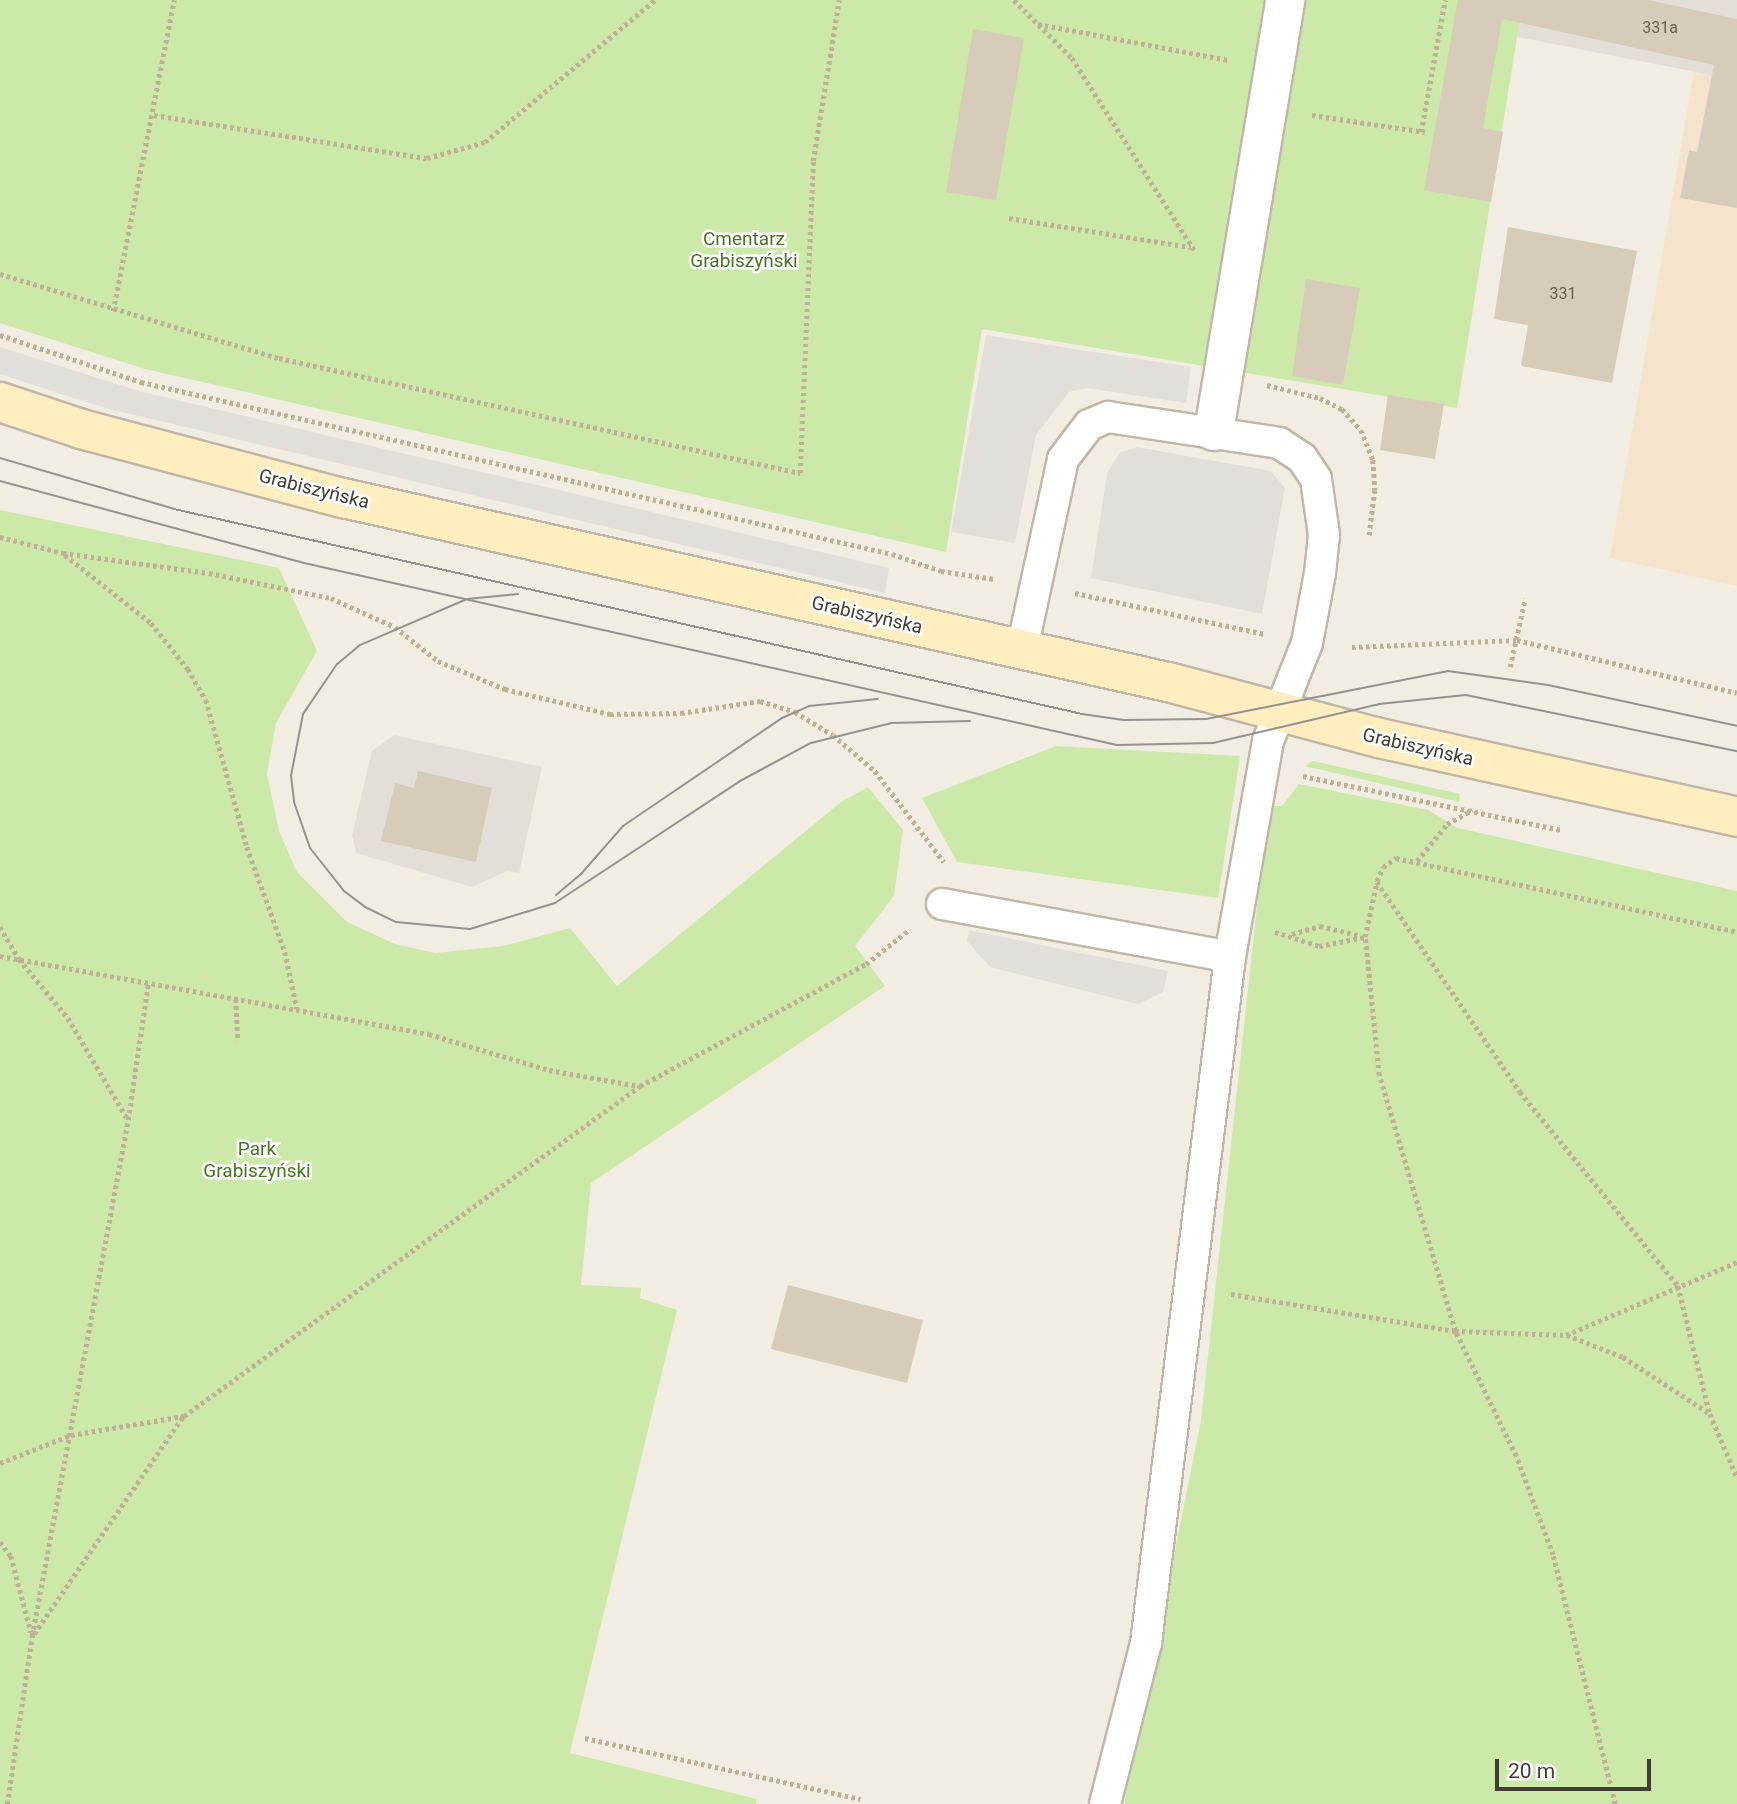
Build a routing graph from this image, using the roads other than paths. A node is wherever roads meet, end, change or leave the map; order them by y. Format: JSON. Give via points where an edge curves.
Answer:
{"nodes":[{"id":1,"x":1285,"y":0,"type":"edge"},
{"id":2,"x":0,"y":402,"type":"edge"},
{"id":3,"x":1214,"y":431,"type":"junction"},
{"id":4,"x":1022,"y":649,"type":"junction"},
{"id":5,"x":1280,"y":711,"type":"junction"},
{"id":6,"x":1737,"y":817,"type":"edge"},
{"id":7,"x":942,"y":904,"type":"road end"},
{"id":8,"x":1230,"y":957,"type":"junction"},
{"id":9,"x":1105,"y":1804,"type":"edge"}],
"edges":[{"from":1,"to":3,"type":"street"},
{"from":2,"to":4,"type":"main road","name":"Grabiszyńska","via":[[81,429],[344,498]]},
{"from":3,"to":4,"type":"lane","via":[[1108,418],[1089,425],[1063,459]]},
{"from":3,"to":5,"type":"lane","via":[[1279,443],[1302,458],[1316,479],[1323,505],[1320,573],[1307,643]]},
{"from":4,"to":5,"type":"main road","name":"Grabiszyńska"},
{"from":5,"to":6,"type":"main road","name":"Grabiszyńska"},
{"from":5,"to":8,"type":"lane","via":[[1263,772]]},
{"from":7,"to":8,"type":"lane"},
{"from":8,"to":9,"type":"lane","via":[[1146,1643]]}]}
